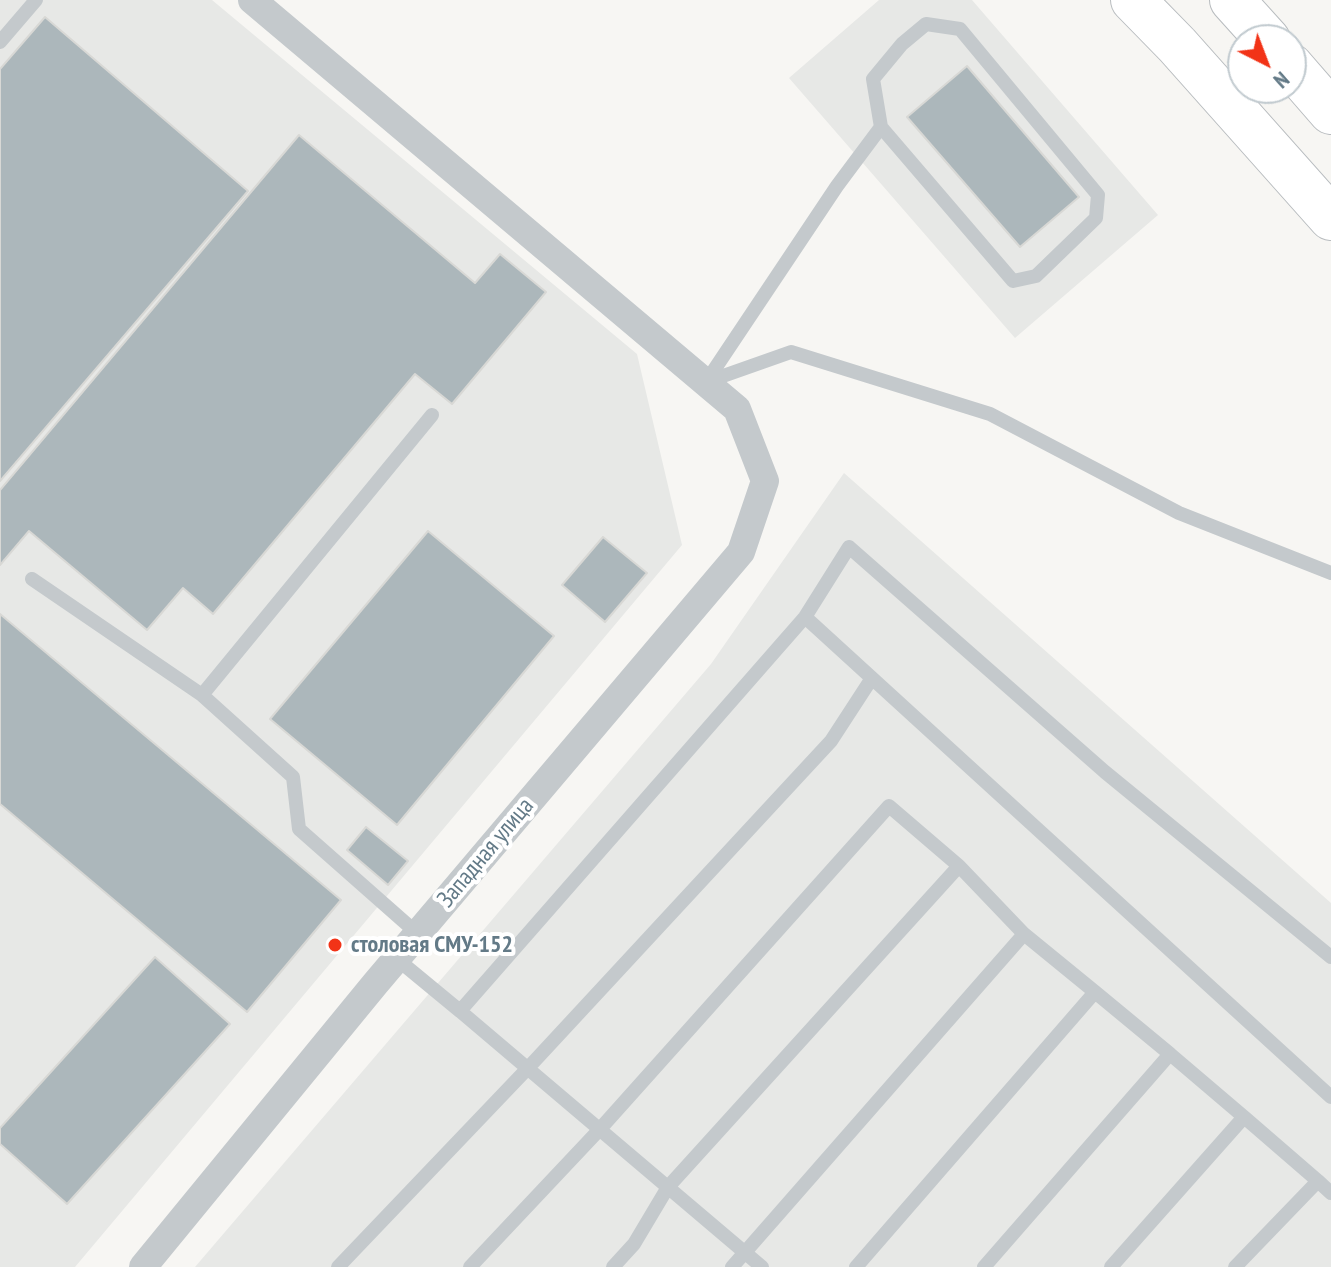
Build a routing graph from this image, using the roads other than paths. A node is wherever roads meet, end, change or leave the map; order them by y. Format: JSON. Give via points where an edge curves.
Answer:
{"nodes":[{"id":1,"x":36,"y":0,"type":"edge"},
{"id":2,"x":252,"y":0,"type":"edge"},
{"id":3,"x":1133,"y":0,"type":"edge"},
{"id":4,"x":1232,"y":0,"type":"edge"},
{"id":5,"x":1254,"y":24,"type":"edge"},
{"id":6,"x":0,"y":42,"type":"edge"},
{"id":7,"x":1307,"y":84,"type":"edge"},
{"id":8,"x":1331,"y":112,"type":"edge"},
{"id":9,"x":881,"y":127,"type":"junction"},
{"id":10,"x":1331,"y":218,"type":"edge"},
{"id":11,"x":706,"y":382,"type":"junction"},
{"id":12,"x":432,"y":415,"type":"dead end"},
{"id":13,"x":1331,"y":573,"type":"edge"},
{"id":14,"x":32,"y":579,"type":"dead end"},
{"id":15,"x":805,"y":617,"type":"junction"},
{"id":16,"x":872,"y":678,"type":"junction"},
{"id":17,"x":202,"y":695,"type":"junction"},
{"id":18,"x":959,"y":866,"type":"junction"},
{"id":19,"x":418,"y":934,"type":"junction"},
{"id":20,"x":1024,"y":934,"type":"junction"},
{"id":21,"x":1331,"y":957,"type":"edge"},
{"id":22,"x":397,"y":959,"type":"junction"},
{"id":23,"x":1095,"y":992,"type":"junction"},
{"id":24,"x":460,"y":1011,"type":"junction"},
{"id":25,"x":1170,"y":1054,"type":"junction"},
{"id":26,"x":528,"y":1068,"type":"junction"},
{"id":27,"x":1331,"y":1097,"type":"edge"},
{"id":28,"x":1244,"y":1117,"type":"junction"},
{"id":29,"x":600,"y":1129,"type":"junction"},
{"id":30,"x":1318,"y":1181,"type":"junction"},
{"id":31,"x":668,"y":1187,"type":"junction"},
{"id":32,"x":1331,"y":1193,"type":"edge"},
{"id":33,"x":745,"y":1252,"type":"junction"},
{"id":34,"x":143,"y":1267,"type":"edge"},
{"id":35,"x":338,"y":1267,"type":"edge"},
{"id":36,"x":470,"y":1267,"type":"edge"},
{"id":37,"x":613,"y":1267,"type":"edge"},
{"id":38,"x":732,"y":1267,"type":"edge"},
{"id":39,"x":762,"y":1267,"type":"edge"},
{"id":40,"x":856,"y":1267,"type":"edge"},
{"id":41,"x":984,"y":1267,"type":"edge"},
{"id":42,"x":1111,"y":1267,"type":"edge"},
{"id":43,"x":1235,"y":1267,"type":"edge"}],
"edges":[{"from":1,"to":6,"type":"lane"},
{"from":2,"to":11,"type":"street"},
{"from":3,"to":10,"type":"highway"},
{"from":4,"to":5,"type":"highway"},
{"from":7,"to":8,"type":"highway"},
{"from":9,"to":9,"type":"lane","via":[[873,79],[926,24],[960,29],[1098,195],[1096,218],[1036,276],[1013,281]]},
{"from":9,"to":11,"type":"lane"},
{"from":11,"to":13,"type":"lane","via":[[791,352],[990,414],[1179,513]]},
{"from":11,"to":19,"type":"street","name":"Западная улица","via":[[737,409],[765,481],[741,552]]},
{"from":12,"to":17,"type":"lane"},
{"from":14,"to":17,"type":"lane"},
{"from":15,"to":16,"type":"lane"},
{"from":15,"to":21,"type":"lane","via":[[849,547],[1105,772]]},
{"from":15,"to":24,"type":"lane"},
{"from":16,"to":26,"type":"lane","via":[[831,741]]},
{"from":16,"to":27,"type":"lane"},
{"from":17,"to":19,"type":"lane","via":[[293,777],[299,829]]},
{"from":18,"to":20,"type":"lane"},
{"from":18,"to":29,"type":"lane","via":[[889,806]]},
{"from":18,"to":31,"type":"lane"},
{"from":19,"to":22,"type":"street","name":"Западная улица"},
{"from":20,"to":23,"type":"lane"},
{"from":20,"to":33,"type":"lane"},
{"from":22,"to":24,"type":"lane"},
{"from":22,"to":34,"type":"street","name":"Западная улица"},
{"from":23,"to":25,"type":"lane"},
{"from":23,"to":40,"type":"lane"},
{"from":24,"to":26,"type":"lane"},
{"from":25,"to":28,"type":"lane"},
{"from":25,"to":41,"type":"lane"},
{"from":26,"to":29,"type":"lane"},
{"from":26,"to":35,"type":"lane"},
{"from":28,"to":30,"type":"lane"},
{"from":28,"to":42,"type":"lane"},
{"from":29,"to":31,"type":"lane"},
{"from":29,"to":36,"type":"lane"},
{"from":30,"to":32,"type":"lane"},
{"from":30,"to":43,"type":"lane"},
{"from":31,"to":33,"type":"lane"},
{"from":31,"to":37,"type":"lane","via":[[634,1244]]},
{"from":33,"to":38,"type":"lane"},
{"from":33,"to":39,"type":"lane"}]}
